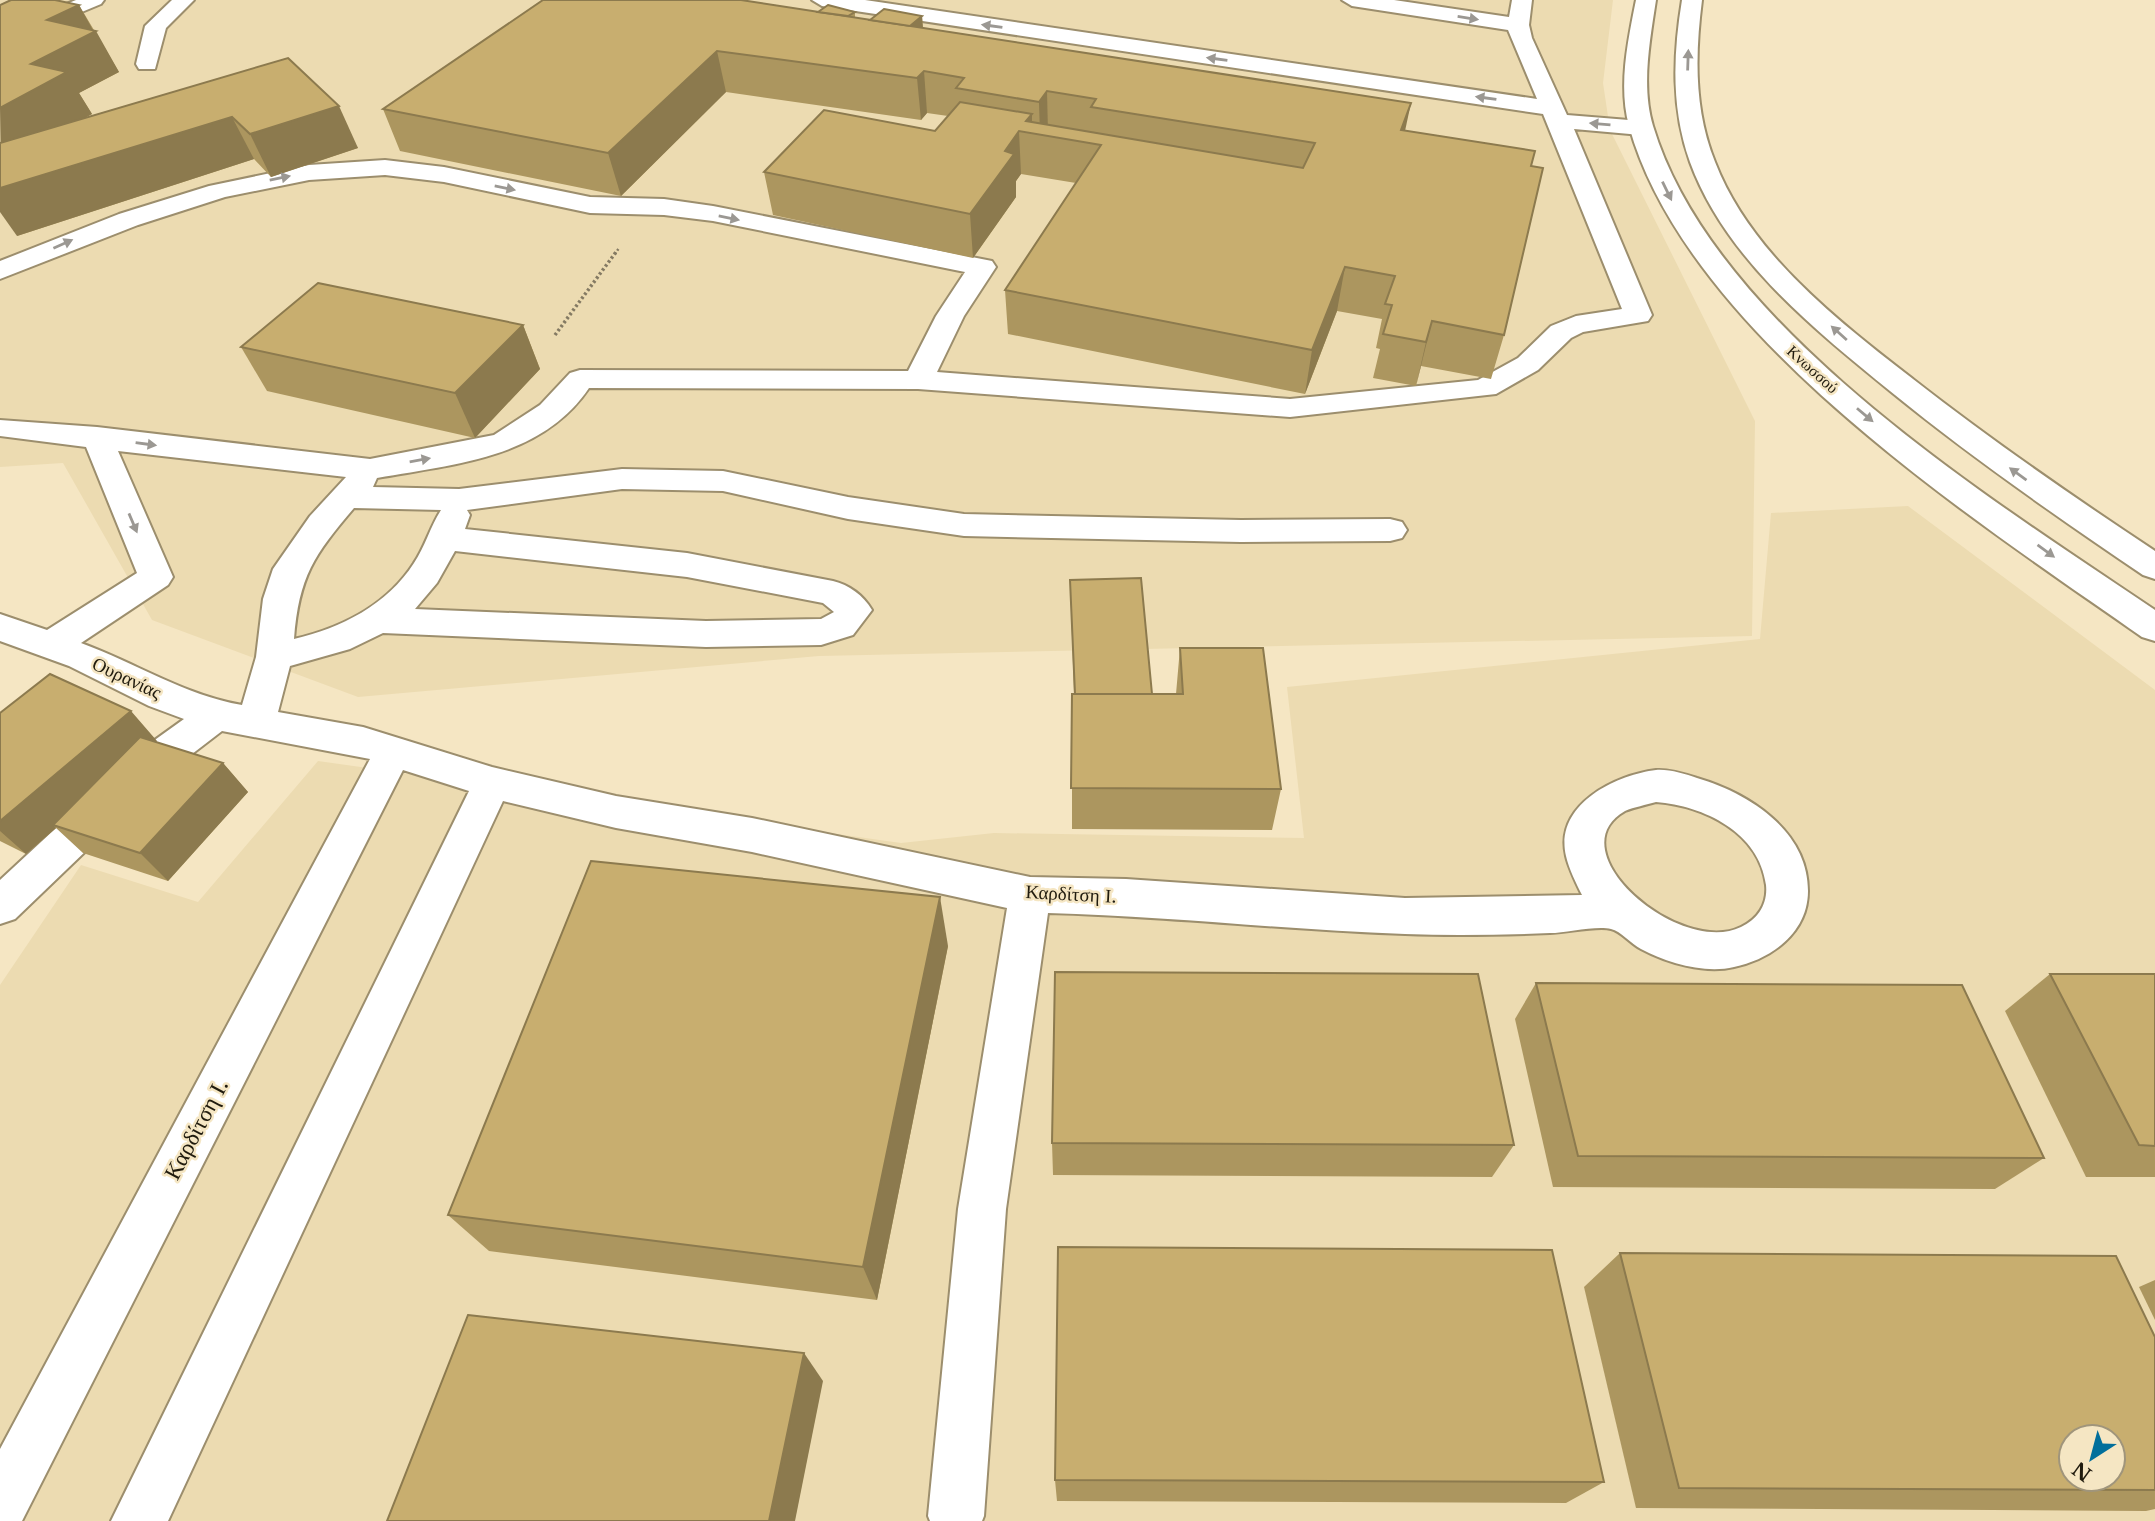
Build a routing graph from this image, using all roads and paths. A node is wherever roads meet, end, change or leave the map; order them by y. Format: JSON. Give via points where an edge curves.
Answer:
{"nodes":[{"id":1,"x":94,"y":0,"type":"edge"},
{"id":2,"x":184,"y":0,"type":"edge"},
{"id":3,"x":822,"y":0,"type":"edge"},
{"id":4,"x":1352,"y":0,"type":"edge"},
{"id":5,"x":1522,"y":0,"type":"edge"},
{"id":6,"x":1646,"y":0,"type":"edge"},
{"id":7,"x":1692,"y":0,"type":"edge"},
{"id":8,"x":1518,"y":25,"type":"junction"},
{"id":9,"x":0,"y":39,"type":"edge"},
{"id":10,"x":147,"y":64,"type":"dead end"},
{"id":11,"x":1285,"y":69,"type":"junction"},
{"id":12,"x":1301,"y":96,"type":"edge"},
{"id":13,"x":1556,"y":114,"type":"junction"},
{"id":14,"x":1689,"y":120,"type":"junction"},
{"id":15,"x":1640,"y":122,"type":"junction"},
{"id":16,"x":399,"y":143,"type":"edge"},
{"id":17,"x":366,"y":168,"type":"junction"},
{"id":18,"x":650,"y":206,"type":"junction"},
{"id":19,"x":0,"y":271,"type":"edge"},
{"id":20,"x":555,"y":335,"type":"dead end"},
{"id":21,"x":918,"y":380,"type":"junction"},
{"id":22,"x":5,"y":428,"type":"dead end"},
{"id":23,"x":97,"y":437,"type":"junction"},
{"id":24,"x":370,"y":469,"type":"junction"},
{"id":25,"x":345,"y":497,"type":"junction"},
{"id":26,"x":459,"y":500,"type":"junction"},
{"id":27,"x":1390,"y":530,"type":"dead end"},
{"id":28,"x":445,"y":538,"type":"junction"},
{"id":29,"x":2155,"y":567,"type":"edge"},
{"id":30,"x":382,"y":620,"type":"junction"},
{"id":31,"x":0,"y":627,"type":"edge"},
{"id":32,"x":2155,"y":628,"type":"edge"},
{"id":33,"x":51,"y":645,"type":"junction"},
{"id":34,"x":274,"y":657,"type":"junction"},
{"id":35,"x":216,"y":715,"type":"junction"},
{"id":36,"x":256,"y":723,"type":"junction"},
{"id":37,"x":393,"y":752,"type":"junction"},
{"id":38,"x":492,"y":783,"type":"junction"},
{"id":39,"x":1030,"y":895,"type":"junction"},
{"id":40,"x":0,"y":906,"type":"edge"},
{"id":41,"x":1619,"y":910,"type":"junction"},
{"id":42,"x":0,"y":1506,"type":"edge"},
{"id":43,"x":956,"y":1516,"type":"dead end"},
{"id":44,"x":139,"y":1521,"type":"edge"}],
"edges":[{"from":1,"to":9,"type":"street"},
{"from":2,"to":10,"type":"street","via":[[156,26]]},
{"from":11,"to":3,"type":"street","one_way":true},
{"from":4,"to":8,"type":"street","one_way":true},
{"from":5,"to":8,"type":"street"},
{"from":6,"to":15,"type":"street","name":"Κνωσσού","via":[[1637,63]]},
{"from":14,"to":7,"type":"street","one_way":true},
{"from":8,"to":13,"type":"street"},
{"from":11,"to":12,"type":"street","via":[[1282,84]]},
{"from":13,"to":11,"type":"street","one_way":true},
{"from":15,"to":13,"type":"street","one_way":true},
{"from":13,"to":21,"type":"street","via":[[1560,154],[1638,315],[1576,325],[1561,332],[1528,364],[1485,388],[1290,408]]},
{"from":14,"to":15,"type":"street"},
{"from":29,"to":14,"type":"street","one_way":true,"via":[[1967,437],[1807,304],[1760,255],[1726,206],[1700,155]]},
{"from":15,"to":32,"type":"street","name":"Κνωσσού","one_way":true,"via":[[1668,193],[1705,255],[1777,335],[1879,426]]},
{"from":16,"to":17,"type":"street"},
{"from":17,"to":18,"type":"street","one_way":true,"via":[[440,175],[591,206]]},
{"from":19,"to":17,"type":"street","one_way":true,"via":[[83,235],[233,188]]},
{"from":18,"to":20,"type":"path"},
{"from":18,"to":21,"type":"street","one_way":true,"via":[[982,267],[950,316]]},
{"from":24,"to":21,"type":"street","one_way":true,"via":[[505,442],[551,412],[580,379]]},
{"from":22,"to":23,"type":"street"},
{"from":23,"to":24,"type":"street","one_way":true},
{"from":23,"to":33,"type":"street","one_way":true,"via":[[156,577]]},
{"from":24,"to":25,"type":"street"},
{"from":25,"to":26,"type":"street"},
{"from":25,"to":34,"type":"street","via":[[290,569],[280,598]]},
{"from":26,"to":27,"type":"street","via":[[622,479],[723,481],[848,508],[964,525]]},
{"from":26,"to":28,"type":"street"},
{"from":28,"to":30,"type":"street","via":[[417,588]]},
{"from":28,"to":30,"type":"street","via":[[687,565],[833,593],[853,610],[850,619],[836,629],[821,632],[706,634]]},
{"from":30,"to":34,"type":"street","via":[[330,645]]},
{"from":31,"to":33,"type":"street","name":"Ουρανίας"},
{"from":33,"to":35,"type":"street","name":"Ουρανίας","via":[[162,696]]},
{"from":34,"to":36,"type":"street"},
{"from":35,"to":36,"type":"street","name":"Ουρανίας"},
{"from":35,"to":40,"type":"street","via":[[152,763]]},
{"from":36,"to":37,"type":"street","name":"Καρδίτση Ι.","via":[[363,742]]},
{"from":37,"to":38,"type":"street","name":"Καρδίτση Ι."},
{"from":37,"to":42,"type":"street","name":"Καρδίτση Ι."},
{"from":38,"to":39,"type":"street","name":"Καρδίτση Ι.","via":[[616,813],[752,835]]},
{"from":38,"to":44,"type":"street"},
{"from":39,"to":41,"type":"street","name":"Καρδίτση Ι.","via":[[1405,916]]},
{"from":39,"to":43,"type":"street","via":[[982,1209]]},
{"from":41,"to":41,"type":"street","via":[[1604,897],[1589,870],[1584,844],[1590,821],[1605,802],[1628,790],[1656,786],[1688,789],[1719,801],[1774,841],[1786,870],[1789,897],[1780,921],[1760,939],[1731,949],[1697,949],[1661,939]]}]}
